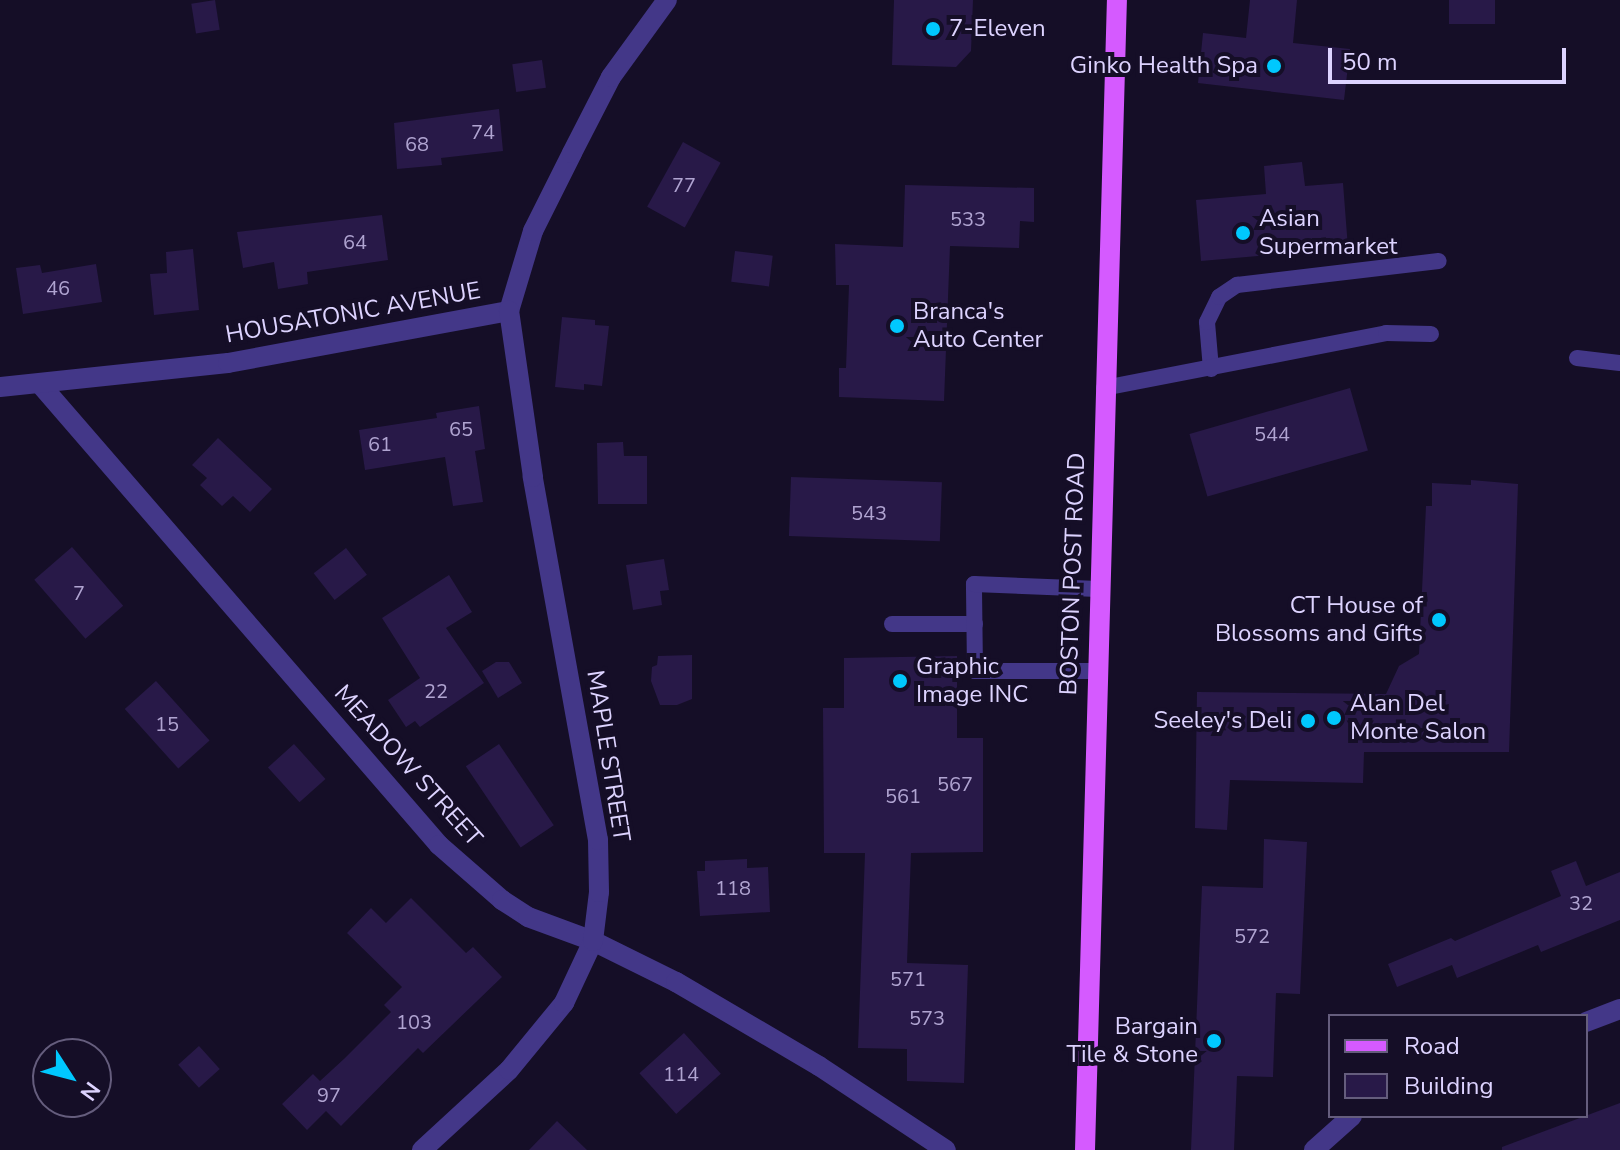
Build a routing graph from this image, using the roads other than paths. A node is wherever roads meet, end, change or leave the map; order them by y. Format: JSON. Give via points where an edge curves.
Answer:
{"nodes":[{"id":1,"x":667,"y":0,"type":"edge"},
{"id":2,"x":1117,"y":0,"type":"edge"},
{"id":3,"x":1439,"y":261,"type":"dead end"},
{"id":4,"x":509,"y":311,"type":"junction"},
{"id":5,"x":1431,"y":334,"type":"dead end"},
{"id":6,"x":1577,"y":358,"type":"dead end"},
{"id":7,"x":1620,"y":363,"type":"edge"},
{"id":8,"x":1211,"y":369,"type":"junction"},
{"id":9,"x":40,"y":384,"type":"junction"},
{"id":10,"x":0,"y":387,"type":"edge"},
{"id":11,"x":1104,"y":388,"type":"junction"},
{"id":12,"x":1098,"y":589,"type":"junction"},
{"id":13,"x":892,"y":624,"type":"dead end"},
{"id":14,"x":975,"y":624,"type":"junction"},
{"id":15,"x":1096,"y":671,"type":"junction"},
{"id":16,"x":593,"y":941,"type":"junction"},
{"id":17,"x":1620,"y":1009,"type":"edge"},
{"id":18,"x":1588,"y":1021,"type":"edge"},
{"id":19,"x":1350,"y":1118,"type":"edge"},
{"id":20,"x":422,"y":1150,"type":"edge"},
{"id":21,"x":946,"y":1150,"type":"edge"},
{"id":22,"x":1085,"y":1150,"type":"edge"},
{"id":23,"x":1314,"y":1150,"type":"edge"}],
"edges":[{"from":1,"to":4,"type":"street","name":"HOUSATONIC AVENUE","via":[[611,77],[572,153],[533,231]]},
{"from":2,"to":11,"type":"main road","name":"BOSTON POST ROAD"},
{"from":3,"to":8,"type":"lane","via":[[1237,285],[1219,297],[1207,322]]},
{"from":4,"to":9,"type":"street","name":"HOUSATONIC AVENUE","via":[[228,363]]},
{"from":4,"to":16,"type":"street","name":"MAPLE STREET","via":[[598,840]]},
{"from":5,"to":8,"type":"lane","via":[[1386,333]]},
{"from":6,"to":7,"type":"lane"},
{"from":8,"to":11,"type":"lane"},
{"from":9,"to":10,"type":"street","name":"HOUSATONIC AVENUE"},
{"from":9,"to":16,"type":"street","name":"MEADOW STREET","via":[[439,845],[528,917]]},
{"from":11,"to":12,"type":"main road","name":"BOSTON POST ROAD"},
{"from":12,"to":14,"type":"lane","via":[[974,584]]},
{"from":12,"to":15,"type":"main road","name":"BOSTON POST ROAD"},
{"from":13,"to":14,"type":"lane"},
{"from":14,"to":15,"type":"lane","via":[[975,671]]},
{"from":15,"to":22,"type":"main road","name":"BOSTON POST ROAD"},
{"from":16,"to":20,"type":"street","name":"MAPLE STREET","via":[[564,1003],[532,1044]]},
{"from":16,"to":21,"type":"street","name":"MEADOW STREET","via":[[676,982],[819,1066]]},
{"from":17,"to":18,"type":"street"},
{"from":19,"to":23,"type":"street"}]}
